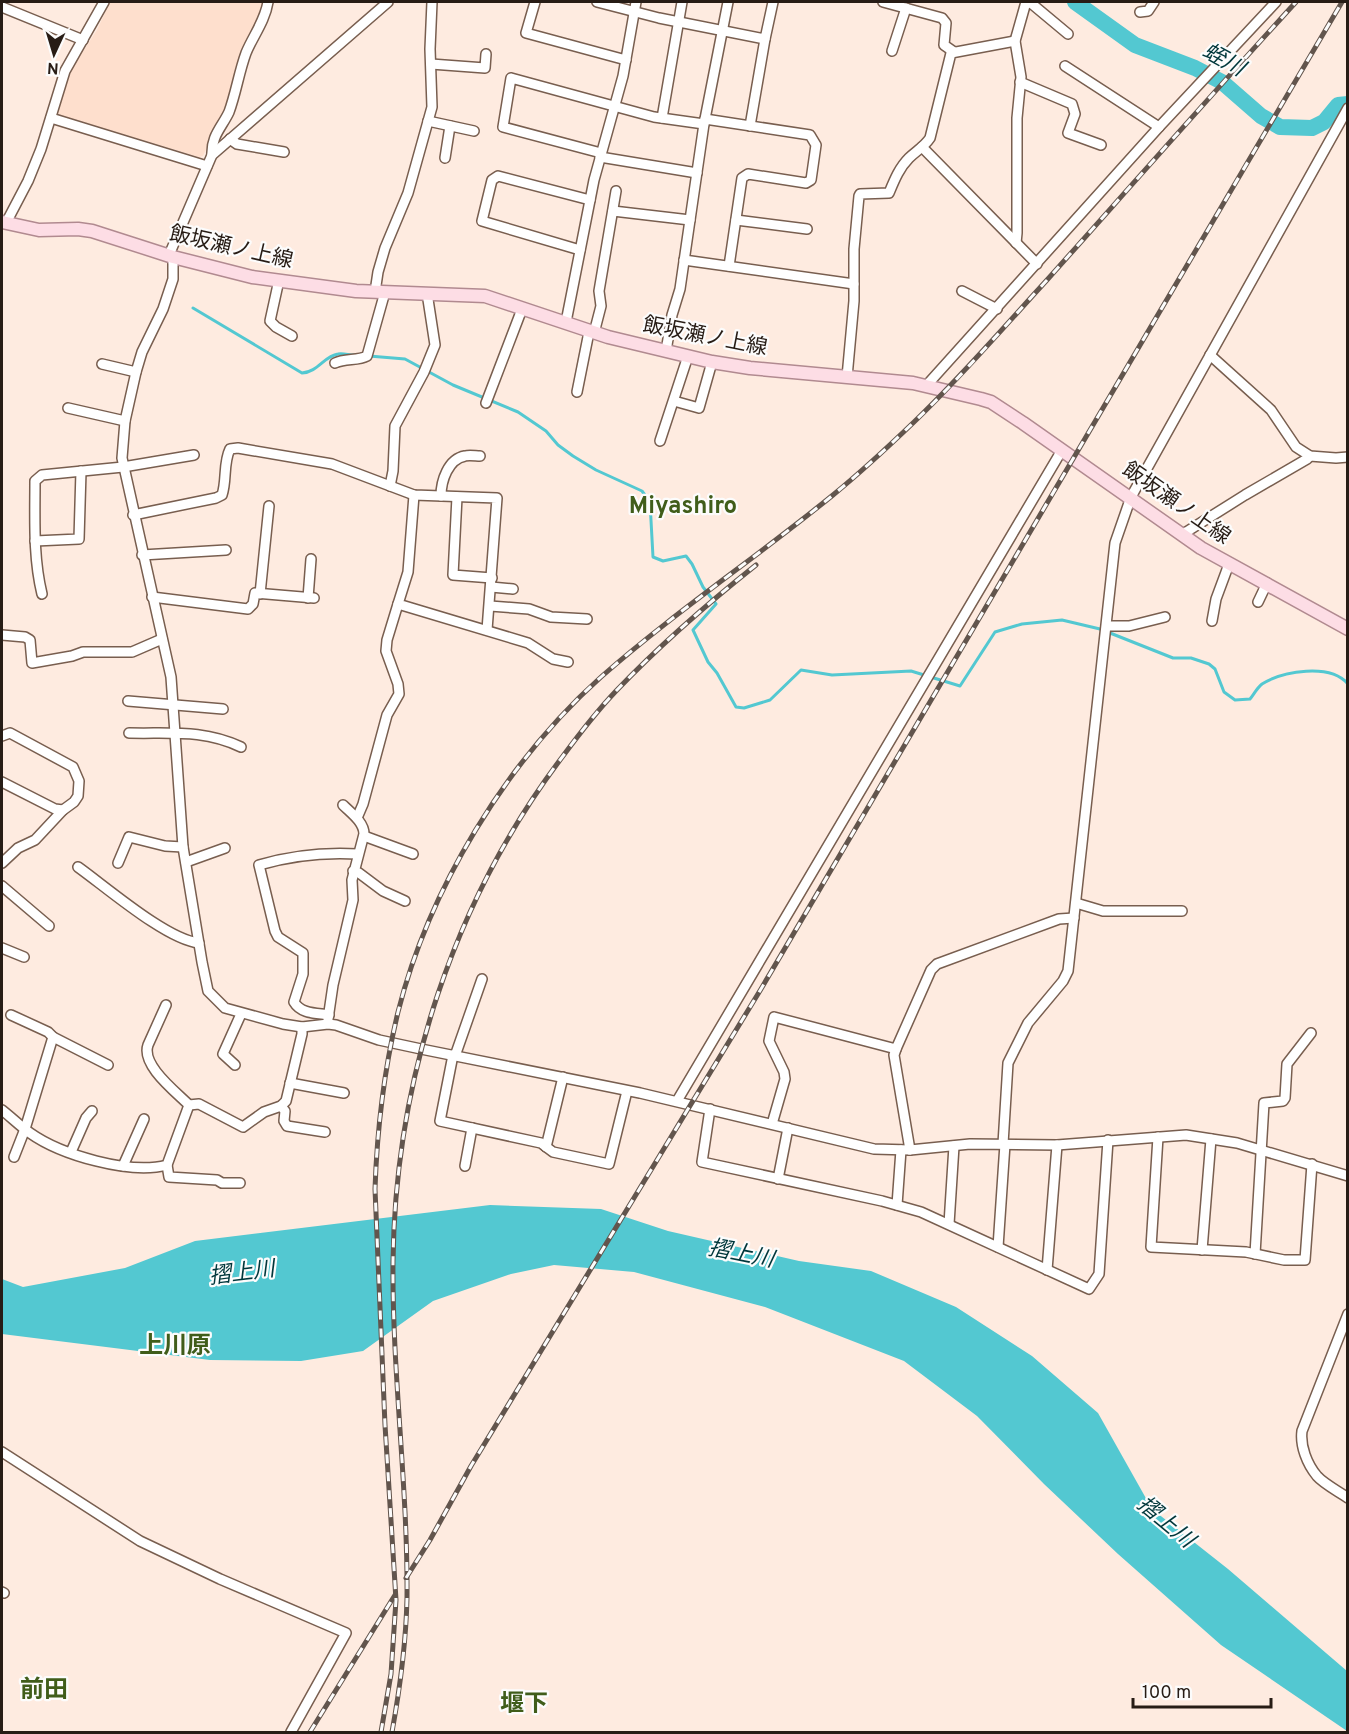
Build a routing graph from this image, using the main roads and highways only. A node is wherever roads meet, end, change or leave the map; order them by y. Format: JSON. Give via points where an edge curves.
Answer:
{"nodes":[{"id":1,"x":4,"y":222,"type":"edge"},
{"id":2,"x":1347,"y":629,"type":"edge"}],
"edges":[{"from":1,"to":2,"type":"main road","name":"飯坂瀬ノ上線","via":[[39,230],[92,231],[252,277],[380,292],[485,296],[591,332],[712,362],[913,383],[991,402],[1229,564]]}]}
